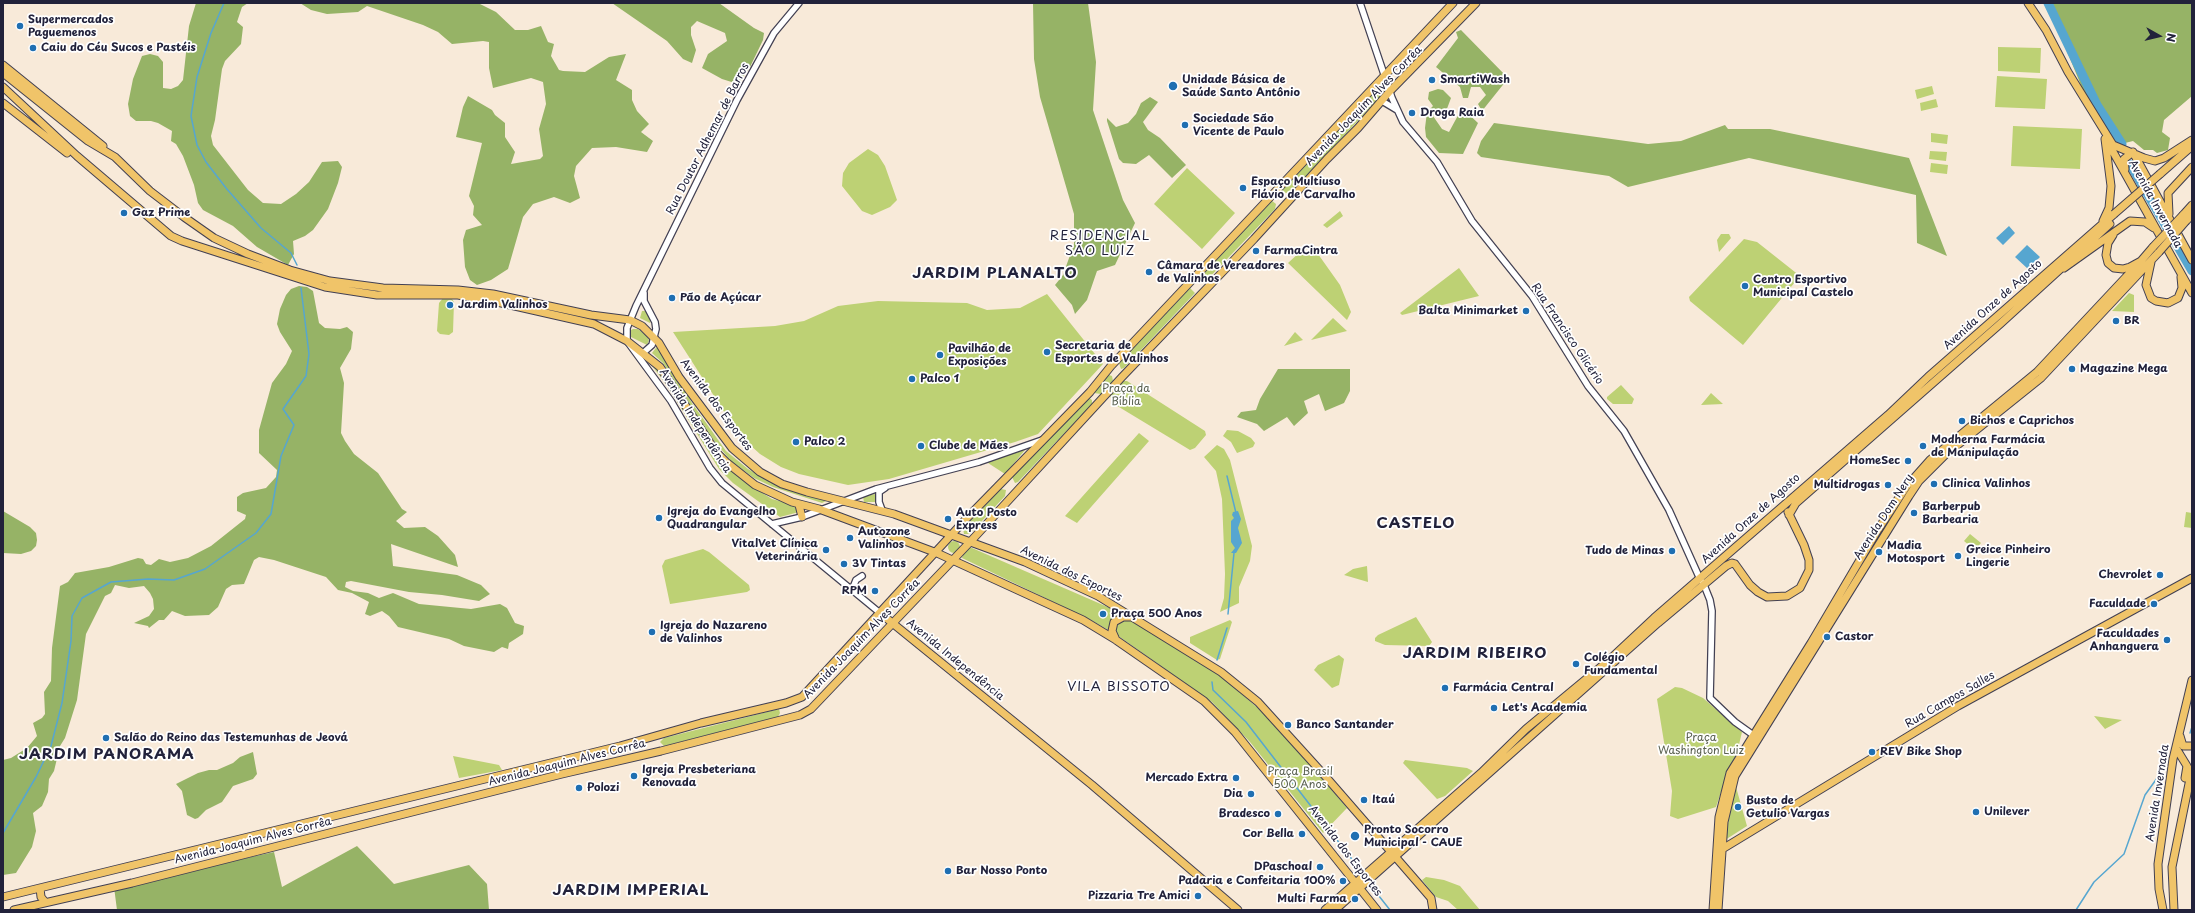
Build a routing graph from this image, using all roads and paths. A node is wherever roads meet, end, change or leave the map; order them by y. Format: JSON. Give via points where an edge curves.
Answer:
{"nodes":[{"id":1,"x":799,"y":3,"type":"edge"},
{"id":2,"x":1360,"y":3,"type":"edge"},
{"id":3,"x":1453,"y":3,"type":"edge"},
{"id":4,"x":1476,"y":3,"type":"edge"},
{"id":5,"x":2028,"y":3,"type":"edge"},
{"id":6,"x":3,"y":65,"type":"edge"},
{"id":7,"x":3,"y":73,"type":"edge"},
{"id":8,"x":1384,"y":75,"type":"junction"},
{"id":9,"x":3,"y":87,"type":"edge"},
{"id":10,"x":1390,"y":91,"type":"junction"},
{"id":11,"x":1382,"y":101,"type":"junction"},
{"id":12,"x":3,"y":103,"type":"edge"},
{"id":13,"x":1398,"y":110,"type":"junction"},
{"id":14,"x":2100,"y":125,"type":"junction"},
{"id":15,"x":2105,"y":137,"type":"junction"},
{"id":16,"x":2192,"y":140,"type":"edge"},
{"id":17,"x":2184,"y":144,"type":"junction"},
{"id":18,"x":2192,"y":145,"type":"edge"},
{"id":19,"x":2192,"y":151,"type":"edge"},
{"id":20,"x":2133,"y":152,"type":"junction"},
{"id":21,"x":76,"y":156,"type":"junction"},
{"id":22,"x":115,"y":157,"type":"junction"},
{"id":23,"x":2192,"y":167,"type":"edge"},
{"id":24,"x":2161,"y":175,"type":"junction"},
{"id":25,"x":2128,"y":179,"type":"junction"},
{"id":26,"x":2192,"y":205,"type":"edge"},
{"id":27,"x":2116,"y":215,"type":"junction"},
{"id":28,"x":2188,"y":217,"type":"edge"},
{"id":29,"x":2170,"y":220,"type":"junction"},
{"id":30,"x":2100,"y":226,"type":"junction"},
{"id":31,"x":2156,"y":229,"type":"junction"},
{"id":32,"x":2114,"y":233,"type":"junction"},
{"id":33,"x":2184,"y":246,"type":"junction"},
{"id":34,"x":2080,"y":249,"type":"junction"},
{"id":35,"x":2192,"y":255,"type":"edge"},
{"id":36,"x":2153,"y":258,"type":"junction"},
{"id":37,"x":2192,"y":260,"type":"edge"},
{"id":38,"x":2141,"y":261,"type":"junction"},
{"id":39,"x":2179,"y":270,"type":"junction"},
{"id":40,"x":2054,"y":274,"type":"junction"},
{"id":41,"x":644,"y":291,"type":"junction"},
{"id":42,"x":2192,"y":293,"type":"edge"},
{"id":43,"x":636,"y":306,"type":"junction"},
{"id":44,"x":646,"y":307,"type":"junction"},
{"id":45,"x":630,"y":320,"type":"junction"},
{"id":46,"x":654,"y":337,"type":"junction"},
{"id":47,"x":626,"y":341,"type":"junction"},
{"id":48,"x":639,"y":352,"type":"junction"},
{"id":49,"x":1042,"y":440,"type":"junction"},
{"id":50,"x":888,"y":486,"type":"junction"},
{"id":51,"x":844,"y":502,"type":"junction"},
{"id":52,"x":800,"y":505,"type":"junction"},
{"id":53,"x":1784,"y":505,"type":"junction"},
{"id":54,"x":819,"y":509,"type":"junction"},
{"id":55,"x":882,"y":510,"type":"junction"},
{"id":56,"x":1789,"y":515,"type":"junction"},
{"id":57,"x":802,"y":517,"type":"junction"},
{"id":58,"x":840,"y":517,"type":"junction"},
{"id":59,"x":772,"y":524,"type":"junction"},
{"id":60,"x":951,"y":536,"type":"junction"},
{"id":61,"x":971,"y":541,"type":"junction"},
{"id":62,"x":1736,"y":548,"type":"junction"},
{"id":63,"x":937,"y":552,"type":"junction"},
{"id":64,"x":953,"y":560,"type":"junction"},
{"id":65,"x":1735,"y":564,"type":"junction"},
{"id":66,"x":862,"y":576,"type":"dead end"},
{"id":67,"x":2192,"y":578,"type":"edge"},
{"id":68,"x":1702,"y":582,"type":"junction"},
{"id":69,"x":852,"y":590,"type":"junction"},
{"id":70,"x":880,"y":613,"type":"junction"},
{"id":71,"x":1133,"y":617,"type":"junction"},
{"id":72,"x":891,"y":623,"type":"junction"},
{"id":73,"x":1116,"y":640,"type":"junction"},
{"id":74,"x":2192,"y":680,"type":"edge"},
{"id":75,"x":2180,"y":732,"type":"junction"},
{"id":76,"x":1756,"y":737,"type":"junction"},
{"id":77,"x":2192,"y":746,"type":"edge"},
{"id":78,"x":2176,"y":748,"type":"junction"},
{"id":79,"x":2174,"y":759,"type":"junction"},
{"id":80,"x":2183,"y":759,"type":"junction"},
{"id":81,"x":2192,"y":769,"type":"edge"},
{"id":82,"x":2185,"y":800,"type":"junction"},
{"id":83,"x":1723,"y":849,"type":"junction"},
{"id":84,"x":1716,"y":853,"type":"junction"},
{"id":85,"x":1393,"y":855,"type":"junction"},
{"id":86,"x":2158,"y":864,"type":"junction"},
{"id":87,"x":2172,"y":867,"type":"junction"},
{"id":88,"x":1359,"y":885,"type":"junction"},
{"id":89,"x":40,"y":888,"type":"junction"},
{"id":90,"x":2160,"y":894,"type":"junction"},
{"id":91,"x":3,"y":897,"type":"edge"},
{"id":92,"x":45,"y":902,"type":"junction"},
{"id":93,"x":14,"y":910,"type":"edge"},
{"id":94,"x":1238,"y":910,"type":"edge"},
{"id":95,"x":1325,"y":910,"type":"edge"},
{"id":96,"x":1335,"y":910,"type":"edge"},
{"id":97,"x":1377,"y":910,"type":"edge"},
{"id":98,"x":1433,"y":910,"type":"edge"},
{"id":99,"x":1713,"y":910,"type":"edge"},
{"id":100,"x":1718,"y":910,"type":"edge"},
{"id":101,"x":2163,"y":910,"type":"edge"},
{"id":102,"x":2166,"y":910,"type":"edge"},
{"id":103,"x":2174,"y":910,"type":"edge"}],
"edges":[{"from":1,"to":41,"type":"street","name":"Rua Doutor Adhemar de Barros","via":[[774,33],[737,100]]},
{"from":2,"to":8,"type":"street","name":"Rua Francisco Glicério"},
{"from":3,"to":8,"type":"main road","name":"Avenida Joaquim Alves Corrêa"},
{"from":4,"to":10,"type":"main road","name":"Avenida Joaquim Alves Corrêa"},
{"from":5,"to":14,"type":"main road","name":"Avenida Invernada"},
{"from":6,"to":22,"type":"main road"},
{"from":7,"to":22,"type":"main road","via":[[88,141]]},
{"from":8,"to":10,"type":"street","name":"Rua Francisco Glicério"},
{"from":8,"to":49,"type":"main road","name":"Avenida Joaquim Alves Corrêa"},
{"from":9,"to":21,"type":"main road"},
{"from":10,"to":11,"type":"main road","name":"Avenida Joaquim Alves Corrêa"},
{"from":10,"to":13,"type":"street","name":"Rua Francisco Glicério"},
{"from":11,"to":13,"type":"street"},
{"from":11,"to":61,"type":"main road","name":"Avenida Joaquim Alves Corrêa"},
{"from":12,"to":21,"type":"main road","via":[[67,152]]},
{"from":13,"to":68,"type":"street","name":"Rua Francisco Glicério","via":[[1403,122],[1436,162],[1472,221],[1532,296],[1588,386],[1624,431],[1668,510]]},
{"from":14,"to":15,"type":"main road","name":"Avenida Invernada"},
{"from":14,"to":20,"type":"main road","name":"Avenida Invernada","via":[[2113,145]]},
{"from":15,"to":25,"type":"main road","name":"Avenida Invernada"},
{"from":15,"to":30,"type":"main road","via":[[2110,197],[2109,208]]},
{"from":16,"to":17,"type":"main road"},
{"from":17,"to":18,"type":"main road"},
{"from":17,"to":20,"type":"main road","via":[[2159,160],[2144,158]]},
{"from":18,"to":24,"type":"main road","name":"Avenida Onze de Agosto"},
{"from":19,"to":24,"type":"main road","name":"Avenida Onze de Agosto"},
{"from":20,"to":25,"type":"main road","via":[[2126,156],[2123,162]]},
{"from":20,"to":29,"type":"main road","name":"Avenida Invernada"},
{"from":21,"to":47,"type":"main road","name":"Avenida dos Esportes","via":[[171,236],[270,271],[325,287],[351,291],[399,296],[458,296],[497,302],[594,324]]},
{"from":22,"to":45,"type":"main road","via":[[150,191],[214,238],[237,250],[290,270],[330,281],[370,287],[458,290],[493,294],[577,313]]},
{"from":23,"to":29,"type":"main road","via":[[2168,193]]},
{"from":24,"to":27,"type":"main road","name":"Avenida Onze de Agosto"},
{"from":25,"to":31,"type":"main road","name":"Avenida Invernada"},
{"from":26,"to":28,"type":"main road"},
{"from":27,"to":30,"type":"main road","name":"Avenida Onze de Agosto"},
{"from":27,"to":34,"type":"main road","name":"Avenida Onze de Agosto"},
{"from":28,"to":36,"type":"main road","name":"Avenida Dom Nery","bridge":true},
{"from":28,"to":38,"type":"main road","name":"Avenida Dom Nery","bridge":true,"via":[[2153,247]]},
{"from":29,"to":33,"type":"main road","name":"Avenida Invernada"},
{"from":30,"to":34,"type":"main road","name":"Avenida Onze de Agosto","via":[[2089,235]]},
{"from":31,"to":32,"type":"main road","via":[[2136,220],[2123,225]]},
{"from":31,"to":39,"type":"main road","name":"Avenida Invernada"},
{"from":32,"to":34,"type":"main road"},
{"from":32,"to":38,"type":"main road","via":[[2106,250],[2107,260],[2111,266],[2123,270]]},
{"from":33,"to":35,"type":"main road"},
{"from":33,"to":37,"type":"main road","name":"Avenida Invernada"},
{"from":34,"to":40,"type":"main road"},
{"from":34,"to":40,"type":"main road","name":"Avenida Onze de Agosto"},
{"from":34,"to":53,"type":"main road","name":"Avenida Onze de Agosto"},
{"from":36,"to":39,"type":"main road","via":[[2147,272],[2146,285],[2151,298],[2156,301],[2168,303],[2178,298],[2182,288]]},
{"from":36,"to":76,"type":"main road","name":"Avenida Dom Nery","via":[[2041,378],[1945,455],[1919,480]]},
{"from":38,"to":76,"type":"main road","name":"Avenida Dom Nery","via":[[2037,372],[1959,434],[1913,478],[1877,531]]},
{"from":39,"to":42,"type":"main road","name":"Avenida Invernada"},
{"from":40,"to":56,"type":"main road","name":"Avenida Onze de Agosto","via":[[1796,503]]},
{"from":41,"to":43,"type":"street","name":"Rua Doutor Adhemar de Barros"},
{"from":41,"to":44,"type":"street"},
{"from":43,"to":44,"type":"street"},
{"from":43,"to":45,"type":"street","name":"Rua Doutor Adhemar de Barros"},
{"from":44,"to":46,"type":"street","via":[[655,325]]},
{"from":45,"to":46,"type":"main road","name":"Avenida dos Esportes","via":[[642,326]]},
{"from":45,"to":47,"type":"street","name":"Rua Doutor Adhemar de Barros"},
{"from":46,"to":48,"type":"street","via":[[652,345]]},
{"from":46,"to":51,"type":"main road","name":"Avenida dos Esportes","via":[[679,377],[738,455],[756,470],[782,484]]},
{"from":47,"to":48,"type":"main road","name":"Avenida dos Esportes"},
{"from":48,"to":52,"type":"main road","name":"Avenida dos Esportes","via":[[660,367],[705,437],[726,462],[755,485]]},
{"from":48,"to":59,"type":"street","name":"Avenida Independência","via":[[716,476],[728,489]]},
{"from":49,"to":50,"type":"street","via":[[979,462]]},
{"from":49,"to":60,"type":"main road","name":"Avenida Joaquim Alves Corrêa"},
{"from":50,"to":51,"type":"street"},
{"from":50,"to":55,"type":"street","via":[[879,492]]},
{"from":51,"to":54,"type":"street"},
{"from":51,"to":55,"type":"main road","name":"Avenida dos Esportes"},
{"from":51,"to":58,"type":"main road"},
{"from":52,"to":54,"type":"main road","name":"Avenida dos Esportes"},
{"from":52,"to":57,"type":"main road"},
{"from":53,"to":56,"type":"main road"},
{"from":53,"to":62,"type":"main road","name":"Avenida Onze de Agosto"},
{"from":54,"to":57,"type":"street"},
{"from":54,"to":58,"type":"main road","name":"Avenida dos Esportes"},
{"from":55,"to":60,"type":"main road","name":"Avenida dos Esportes"},
{"from":56,"to":65,"type":"main road","via":[[1809,560],[1809,570],[1800,588],[1787,596],[1767,597],[1750,585]]},
{"from":57,"to":59,"type":"street"},
{"from":58,"to":63,"type":"main road","name":"Avenida dos Esportes"},
{"from":59,"to":69,"type":"street","name":"Avenida Independência"},
{"from":60,"to":61,"type":"main road","name":"Avenida dos Esportes"},
{"from":60,"to":63,"type":"main road","name":"Avenida Joaquim Alves Corrêa"},
{"from":61,"to":64,"type":"main road","name":"Avenida Joaquim Alves Corrêa"},
{"from":61,"to":71,"type":"main road","name":"Avenida dos Esportes","via":[[1025,562],[1098,596]]},
{"from":62,"to":65,"type":"main road"},
{"from":62,"to":68,"type":"main road","name":"Avenida Onze de Agosto"},
{"from":63,"to":64,"type":"main road","name":"Avenida dos Esportes"},
{"from":63,"to":70,"type":"main road","name":"Avenida Joaquim Alves Corrêa"},
{"from":64,"to":72,"type":"main road","name":"Avenida Joaquim Alves Corrêa"},
{"from":64,"to":73,"type":"main road","name":"Avenida dos Esportes","via":[[1083,620]]},
{"from":65,"to":68,"type":"main road","name":"Avenida Onze de Agosto","via":[[1729,564]]},
{"from":66,"to":69,"type":"street","via":[[856,580]]},
{"from":67,"to":83,"type":"main road","name":"Rua Campos Salles","via":[[1958,706]]},
{"from":68,"to":76,"type":"street","name":"Rua Francisco Glicério","via":[[1712,611],[1710,698],[1735,722]]},
{"from":68,"to":85,"type":"main road","name":"Avenida Onze de Agosto","via":[[1517,747],[1497,768]]},
{"from":69,"to":70,"type":"street","name":"Avenida Independência"},
{"from":70,"to":72,"type":"main road","name":"Avenida Independência"},
{"from":70,"to":89,"type":"main road","name":"Avenida Joaquim Alves Corrêa","via":[[807,693],[792,701],[360,811]]},
{"from":71,"to":73,"type":"main road","via":[[1123,617],[1114,622],[1112,631]]},
{"from":71,"to":85,"type":"main road","name":"Avenida dos Esportes","via":[[1221,672],[1258,702]]},
{"from":72,"to":92,"type":"main road","name":"Avenida Joaquim Alves Corrêa","via":[[815,706],[800,715],[132,883]]},
{"from":72,"to":94,"type":"main road","name":"Avenida Independência","via":[[1092,785]]},
{"from":73,"to":88,"type":"main road","name":"Avenida dos Esportes","via":[[1220,715]]},
{"from":74,"to":75,"type":"main road","name":"Avenida Invernada"},
{"from":75,"to":77,"type":"main road","via":[[2181,744],[2186,747]]},
{"from":75,"to":78,"type":"main road","name":"Avenida Invernada"},
{"from":76,"to":83,"type":"main road","name":"Avenida Dom Nery","via":[[1730,790],[1724,822]]},
{"from":76,"to":84,"type":"main road","name":"Avenida Dom Nery","via":[[1735,764],[1726,784],[1719,817]]},
{"from":78,"to":79,"type":"main road","name":"Avenida Invernada"},
{"from":78,"to":80,"type":"main road"},
{"from":79,"to":80,"type":"main road"},
{"from":79,"to":86,"type":"main road","name":"Avenida Invernada"},
{"from":80,"to":82,"type":"main road","via":[[2187,766],[2183,786]]},
{"from":81,"to":82,"type":"main road"},
{"from":82,"to":87,"type":"main road"},
{"from":83,"to":84,"type":"main road","name":"Rua Campos Salles"},
{"from":83,"to":100,"type":"main road","name":"Avenida Dom Nery"},
{"from":84,"to":99,"type":"main road","name":"Avenida Dom Nery"},
{"from":85,"to":88,"type":"main road","name":"Avenida Onze de Agosto"},
{"from":85,"to":98,"type":"main road","name":"Avenida dos Esportes","via":[[1431,898]]},
{"from":86,"to":87,"type":"main road"},
{"from":86,"to":90,"type":"main road","name":"Avenida Invernada"},
{"from":87,"to":103,"type":"main road"},
{"from":88,"to":95,"type":"main road","name":"Avenida Onze de Agosto"},
{"from":88,"to":96,"type":"main road","name":"Avenida Onze de Agosto"},
{"from":88,"to":97,"type":"main road","name":"Avenida dos Esportes"},
{"from":89,"to":91,"type":"main road","name":"Avenida Joaquim Alves Corrêa"},
{"from":89,"to":92,"type":"main road","via":[[41,897]]},
{"from":90,"to":101,"type":"main road","name":"Avenida Invernada"},
{"from":90,"to":102,"type":"main road"},
{"from":92,"to":93,"type":"main road","name":"Avenida Joaquim Alves Corrêa"}]}
